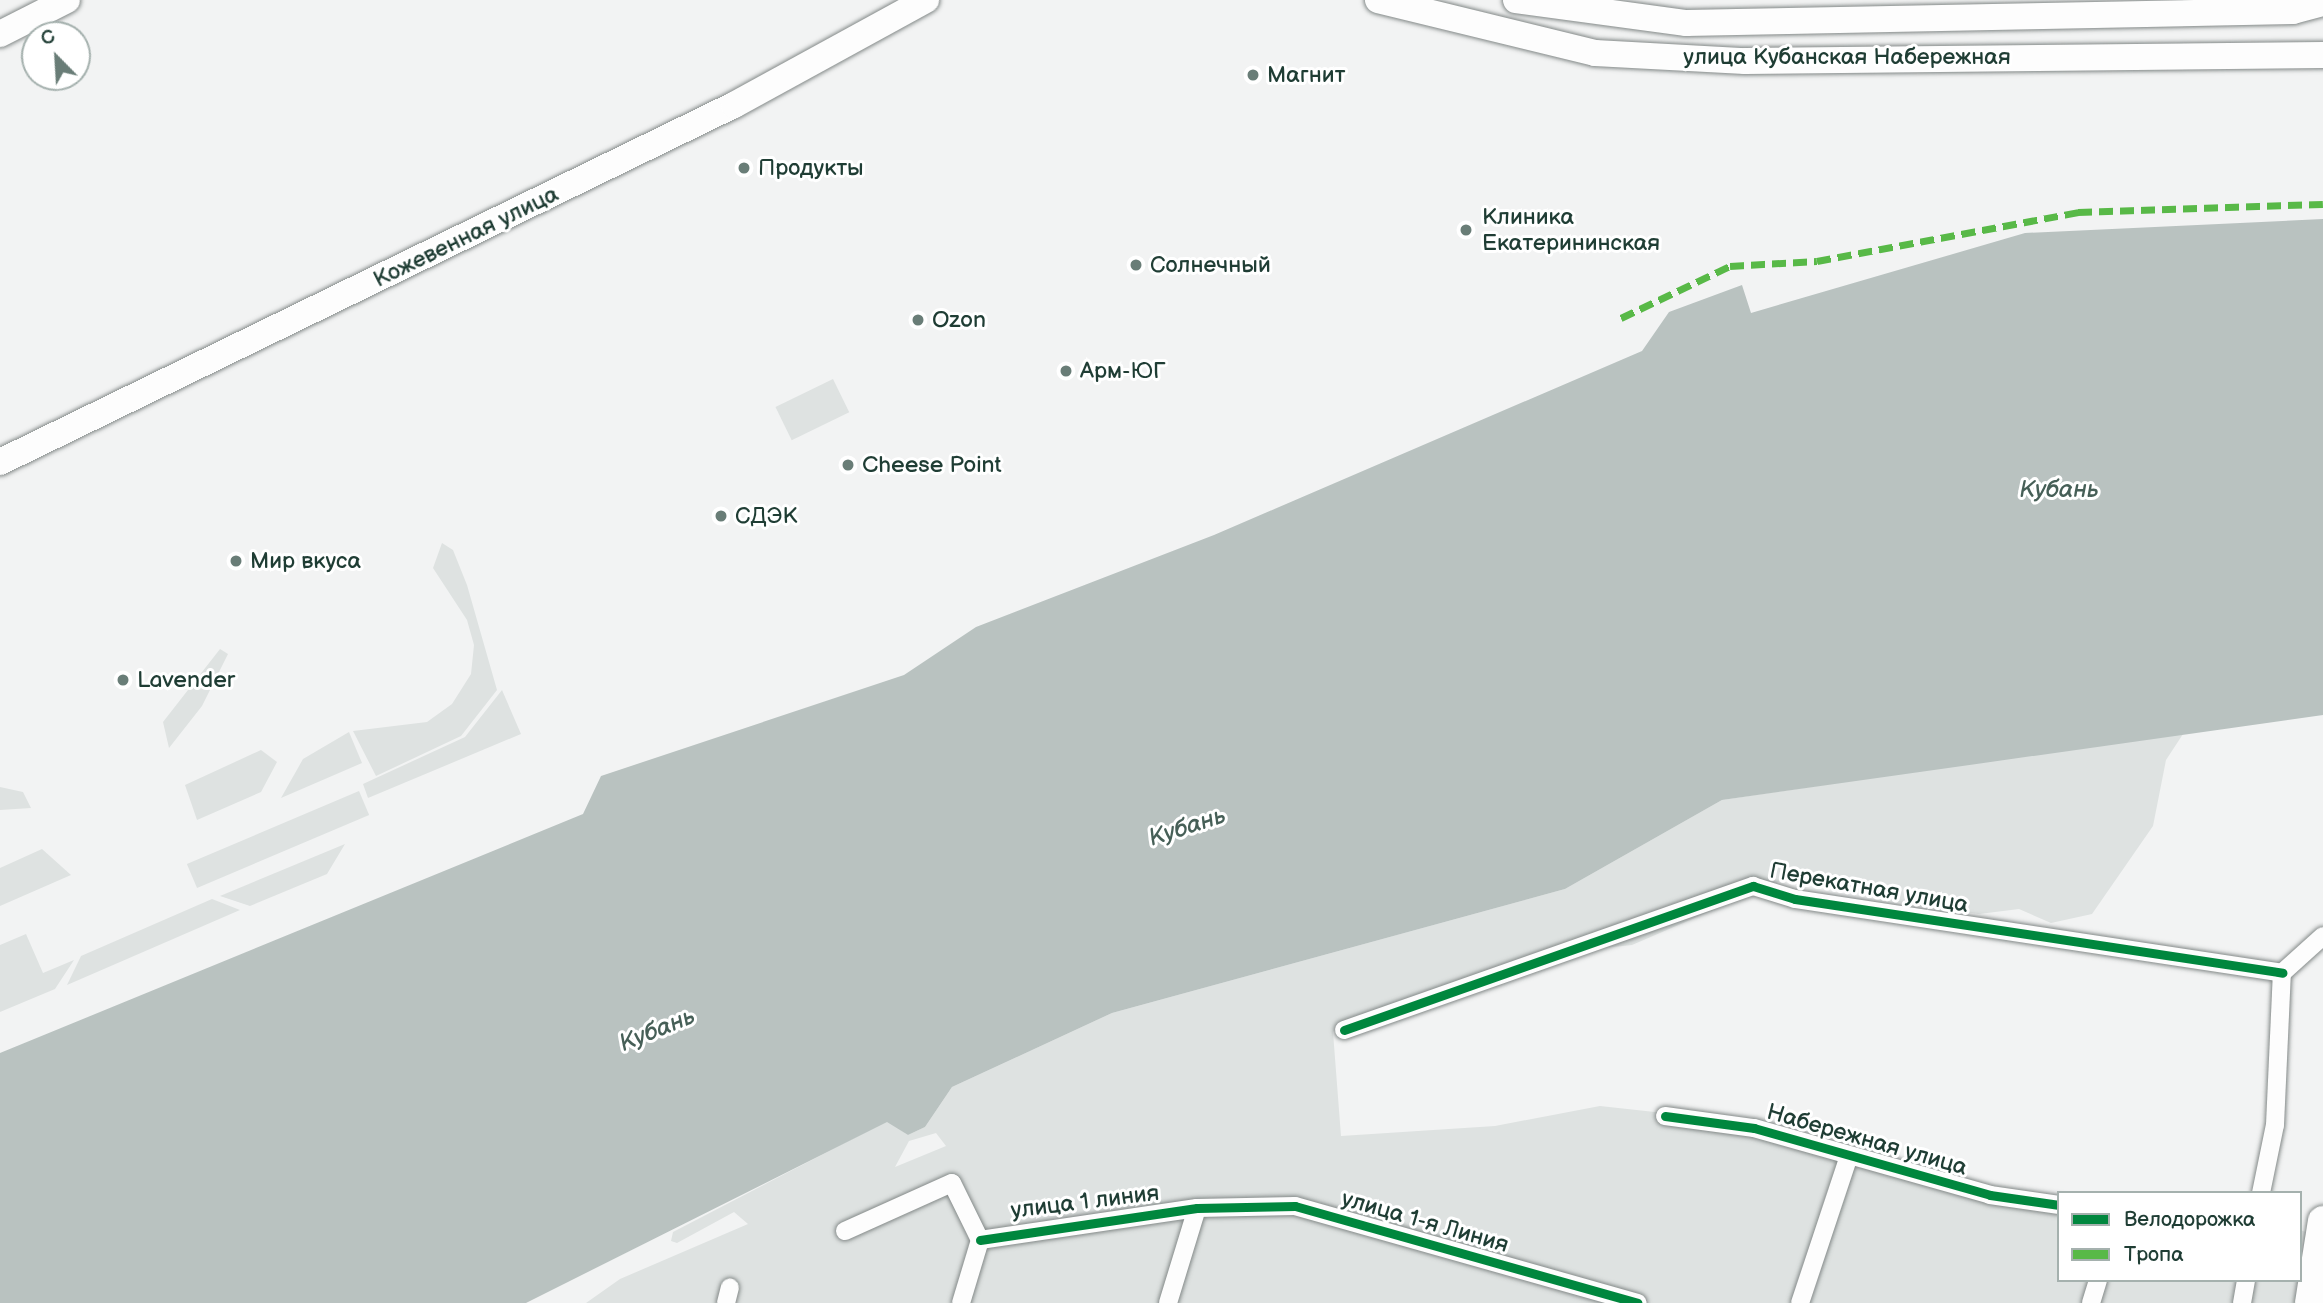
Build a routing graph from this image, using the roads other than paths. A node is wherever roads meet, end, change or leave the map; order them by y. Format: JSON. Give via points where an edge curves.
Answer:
{"nodes":[{"id":1,"x":926,"y":0,"type":"edge"},
{"id":2,"x":1378,"y":0,"type":"edge"},
{"id":3,"x":1516,"y":0,"type":"edge"},
{"id":4,"x":2323,"y":3,"type":"edge"},
{"id":5,"x":51,"y":4,"type":"edge"},
{"id":6,"x":0,"y":34,"type":"edge"},
{"id":7,"x":2323,"y":55,"type":"edge"},
{"id":8,"x":0,"y":462,"type":"edge"},
{"id":9,"x":2323,"y":936,"type":"edge"},
{"id":10,"x":2282,"y":973,"type":"junction"},
{"id":11,"x":1344,"y":1030,"type":"dead end"},
{"id":12,"x":1665,"y":1116,"type":"dead end"},
{"id":13,"x":1847,"y":1164,"type":"junction"},
{"id":14,"x":2261,"y":1191,"type":"edge"},
{"id":15,"x":2057,"y":1205,"type":"edge"},
{"id":16,"x":1197,"y":1208,"type":"junction"},
{"id":17,"x":2323,"y":1222,"type":"edge"},
{"id":18,"x":845,"y":1231,"type":"dead end"},
{"id":19,"x":980,"y":1240,"type":"junction"},
{"id":20,"x":2097,"y":1282,"type":"edge"},
{"id":21,"x":2246,"y":1282,"type":"edge"},
{"id":22,"x":961,"y":1303,"type":"edge"},
{"id":23,"x":1168,"y":1303,"type":"edge"},
{"id":24,"x":1638,"y":1303,"type":"edge"},
{"id":25,"x":1801,"y":1303,"type":"edge"},
{"id":26,"x":2091,"y":1303,"type":"edge"},
{"id":27,"x":2242,"y":1303,"type":"edge"},
{"id":28,"x":2310,"y":1303,"type":"edge"}],
"edges":[{"from":1,"to":8,"type":"main road","name":"Кожевенная улица","via":[[734,105]]},
{"from":2,"to":7,"type":"main road","name":"улица Кубанская Набережная","via":[[1595,53],[1745,61]]},
{"from":3,"to":4,"type":"main road","name":"улица Кубанская Набережная","via":[[1686,23],[2293,11]]},
{"from":5,"to":6,"type":"main road"},
{"from":9,"to":10,"type":"street"},
{"from":10,"to":11,"type":"street","name":"Перекатная улица","via":[[1795,899],[1753,886]]},
{"from":10,"to":14,"type":"street","via":[[2275,1125]]},
{"from":12,"to":13,"type":"street","name":"Набережная улица","via":[[1754,1128]]},
{"from":13,"to":15,"type":"street","name":"Набережная улица"},
{"from":13,"to":25,"type":"street"},
{"from":16,"to":19,"type":"street","name":"улица 1 линия"},
{"from":16,"to":23,"type":"street"},
{"from":16,"to":24,"type":"street","name":"улица 1-я Линия","via":[[1295,1206]]},
{"from":17,"to":28,"type":"highway"},
{"from":18,"to":19,"type":"street","via":[[951,1184]]},
{"from":19,"to":22,"type":"street"},
{"from":20,"to":26,"type":"street"},
{"from":21,"to":27,"type":"street"}]}
